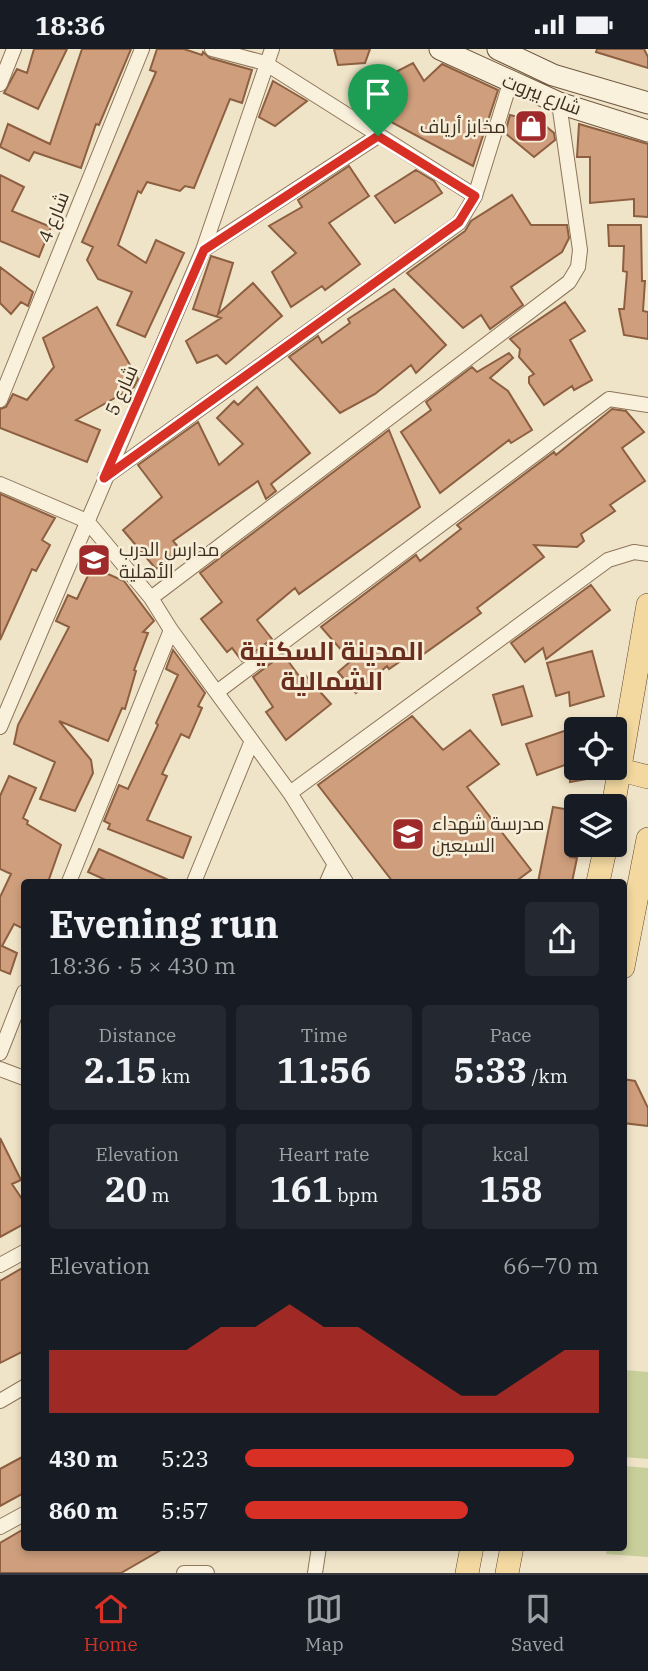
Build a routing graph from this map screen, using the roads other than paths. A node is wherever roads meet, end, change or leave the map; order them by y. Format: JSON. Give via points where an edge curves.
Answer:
{"nodes":[{"id":1,"x":14,"y":49,"type":"edge"},
{"id":2,"x":142,"y":49,"type":"edge"},
{"id":3,"x":212,"y":49,"type":"edge"},
{"id":4,"x":272,"y":49,"type":"edge"},
{"id":5,"x":439,"y":49,"type":"edge"},
{"id":6,"x":498,"y":49,"type":"edge"},
{"id":7,"x":265,"y":63,"type":"junction"},
{"id":8,"x":0,"y":83,"type":"edge"},
{"id":9,"x":510,"y":83,"type":"junction"},
{"id":10,"x":559,"y":103,"type":"junction"},
{"id":11,"x":648,"y":103,"type":"edge"},
{"id":12,"x":648,"y":131,"type":"edge"},
{"id":13,"x":378,"y":136,"type":"junction"},
{"id":14,"x":475,"y":196,"type":"junction"},
{"id":15,"x":204,"y":250,"type":"junction"},
{"id":16,"x":0,"y":400,"type":"edge"},
{"id":17,"x":648,"y":405,"type":"edge"},
{"id":18,"x":104,"y":478,"type":"junction"},
{"id":19,"x":0,"y":484,"type":"edge"},
{"id":20,"x":87,"y":521,"type":"junction"},
{"id":21,"x":648,"y":554,"type":"edge"},
{"id":22,"x":151,"y":598,"type":"junction"},
{"id":23,"x":648,"y":604,"type":"edge"},
{"id":24,"x":171,"y":630,"type":"junction"},
{"id":25,"x":217,"y":692,"type":"junction"},
{"id":26,"x":0,"y":727,"type":"edge"},
{"id":27,"x":627,"y":733,"type":"edge"},
{"id":28,"x":251,"y":743,"type":"junction"},
{"id":29,"x":627,"y":772,"type":"edge"},
{"id":30,"x":648,"y":778,"type":"edge"},
{"id":31,"x":290,"y":793,"type":"junction"},
{"id":32,"x":648,"y":839,"type":"edge"},
{"id":33,"x":603,"y":857,"type":"edge"},
{"id":34,"x":334,"y":866,"type":"junction"},
{"id":35,"x":645,"y":875,"type":"edge"},
{"id":36,"x":70,"y":879,"type":"edge"},
{"id":37,"x":195,"y":879,"type":"edge"},
{"id":38,"x":328,"y":879,"type":"edge"},
{"id":39,"x":344,"y":879,"type":"edge"},
{"id":40,"x":599,"y":879,"type":"edge"},
{"id":41,"x":627,"y":950,"type":"edge"},
{"id":42,"x":21,"y":1000,"type":"edge"},
{"id":43,"x":0,"y":1053,"type":"edge"},
{"id":44,"x":0,"y":1069,"type":"edge"},
{"id":45,"x":21,"y":1077,"type":"edge"},
{"id":46,"x":21,"y":1254,"type":"edge"},
{"id":47,"x":0,"y":1265,"type":"edge"},
{"id":48,"x":21,"y":1389,"type":"edge"},
{"id":49,"x":0,"y":1401,"type":"edge"},
{"id":50,"x":21,"y":1516,"type":"edge"},
{"id":51,"x":0,"y":1527,"type":"edge"},
{"id":52,"x":318,"y":1551,"type":"edge"},
{"id":53,"x":471,"y":1551,"type":"edge"},
{"id":54,"x":511,"y":1551,"type":"edge"},
{"id":55,"x":184,"y":1573,"type":"edge"},
{"id":56,"x":207,"y":1573,"type":"edge"},
{"id":57,"x":315,"y":1573,"type":"edge"},
{"id":58,"x":467,"y":1573,"type":"edge"},
{"id":59,"x":507,"y":1573,"type":"edge"}],
"edges":[{"from":1,"to":8,"type":"street"},
{"from":2,"to":16,"type":"street","name":"شارع 4"},
{"from":3,"to":7,"type":"street"},
{"from":4,"to":7,"type":"street","name":"شارع 5"},
{"from":5,"to":9,"type":"main road","name":"شارع بيروت"},
{"from":6,"to":11,"type":"main road","via":[[553,75]]},
{"from":7,"to":13,"type":"street"},
{"from":7,"to":15,"type":"street","name":"شارع 5"},
{"from":9,"to":10,"type":"main road","name":"شارع بيروت"},
{"from":9,"to":14,"type":"street"},
{"from":10,"to":12,"type":"main road","name":"شارع بيروت"},
{"from":10,"to":22,"type":"street","via":[[580,250],[578,267],[569,282]]},
{"from":13,"to":14,"type":"street"},
{"from":13,"to":15,"type":"street"},
{"from":14,"to":18,"type":"street","via":[[459,222]]},
{"from":15,"to":18,"type":"street","name":"شارع 5"},
{"from":17,"to":25,"type":"street","via":[[609,399]]},
{"from":18,"to":20,"type":"street","name":"شارع 5"},
{"from":19,"to":20,"type":"street"},
{"from":20,"to":22,"type":"street"},
{"from":20,"to":26,"type":"street","name":"شارع 5"},
{"from":21,"to":31,"type":"street","via":[[634,552],[608,560]]},
{"from":22,"to":24,"type":"street"},
{"from":23,"to":27,"type":"main road"},
{"from":24,"to":25,"type":"street"},
{"from":24,"to":36,"type":"street"},
{"from":25,"to":28,"type":"street"},
{"from":28,"to":31,"type":"street"},
{"from":28,"to":37,"type":"street"},
{"from":29,"to":30,"type":"main road"},
{"from":31,"to":34,"type":"street"},
{"from":32,"to":35,"type":"main road"},
{"from":33,"to":40,"type":"main road"},
{"from":34,"to":38,"type":"street"},
{"from":34,"to":39,"type":"street"},
{"from":35,"to":41,"type":"main road"},
{"from":42,"to":43,"type":"street"},
{"from":44,"to":45,"type":"street"},
{"from":46,"to":47,"type":"street"},
{"from":48,"to":49,"type":"street"},
{"from":50,"to":51,"type":"street"},
{"from":52,"to":57,"type":"street"},
{"from":53,"to":58,"type":"main road"},
{"from":54,"to":59,"type":"main road"},
{"from":55,"to":56,"type":"street"}]}
